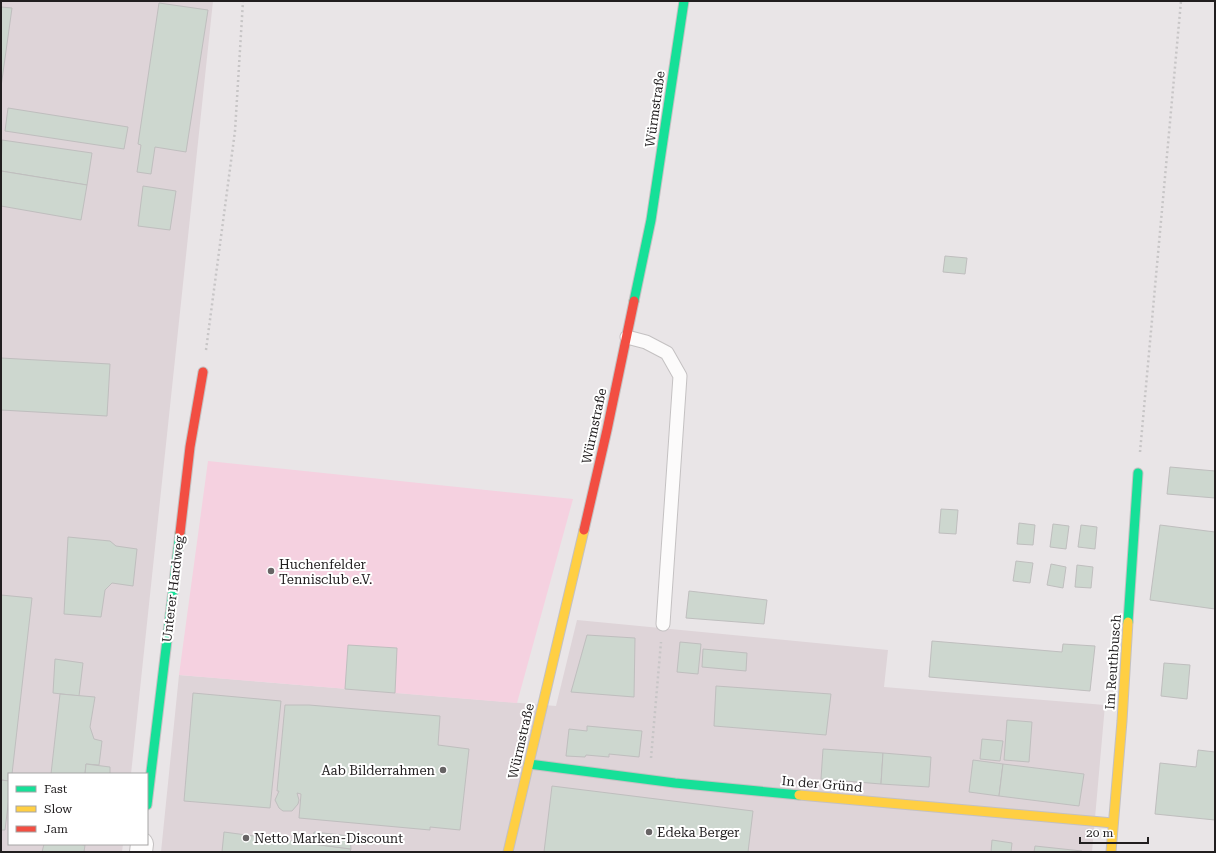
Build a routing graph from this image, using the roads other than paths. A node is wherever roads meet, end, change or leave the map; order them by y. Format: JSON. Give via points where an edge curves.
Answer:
{"nodes":[{"id":1,"x":684,"y":1,"type":"edge"},
{"id":2,"x":626,"y":337,"type":"junction"},
{"id":3,"x":203,"y":372,"type":"road end"},
{"id":4,"x":1138,"y":473,"type":"road end"},
{"id":5,"x":663,"y":624,"type":"road end"},
{"id":6,"x":529,"y":764,"type":"junction"},
{"id":7,"x":148,"y":798,"type":"edge"},
{"id":8,"x":1113,"y":823,"type":"junction"},
{"id":9,"x":508,"y":852,"type":"edge"},
{"id":10,"x":1110,"y":852,"type":"edge"}],
"edges":[{"from":1,"to":2,"type":"street","name":"Würmstraße","via":[[651,220]]},
{"from":2,"to":5,"type":"lane","via":[[646,342],[667,353],[680,376]]},
{"from":2,"to":6,"type":"street","name":"Würmstraße","via":[[607,430]]},
{"from":3,"to":7,"type":"street","name":"Unterer Hardweg","via":[[190,447]]},
{"from":4,"to":8,"type":"street","name":"Im Reuthbusch"},
{"from":6,"to":8,"type":"street","name":"In der Gründ","via":[[730,789]]},
{"from":6,"to":9,"type":"street","name":"Würmstraße"},
{"from":8,"to":10,"type":"street","name":"Im Reuthbusch"}]}
